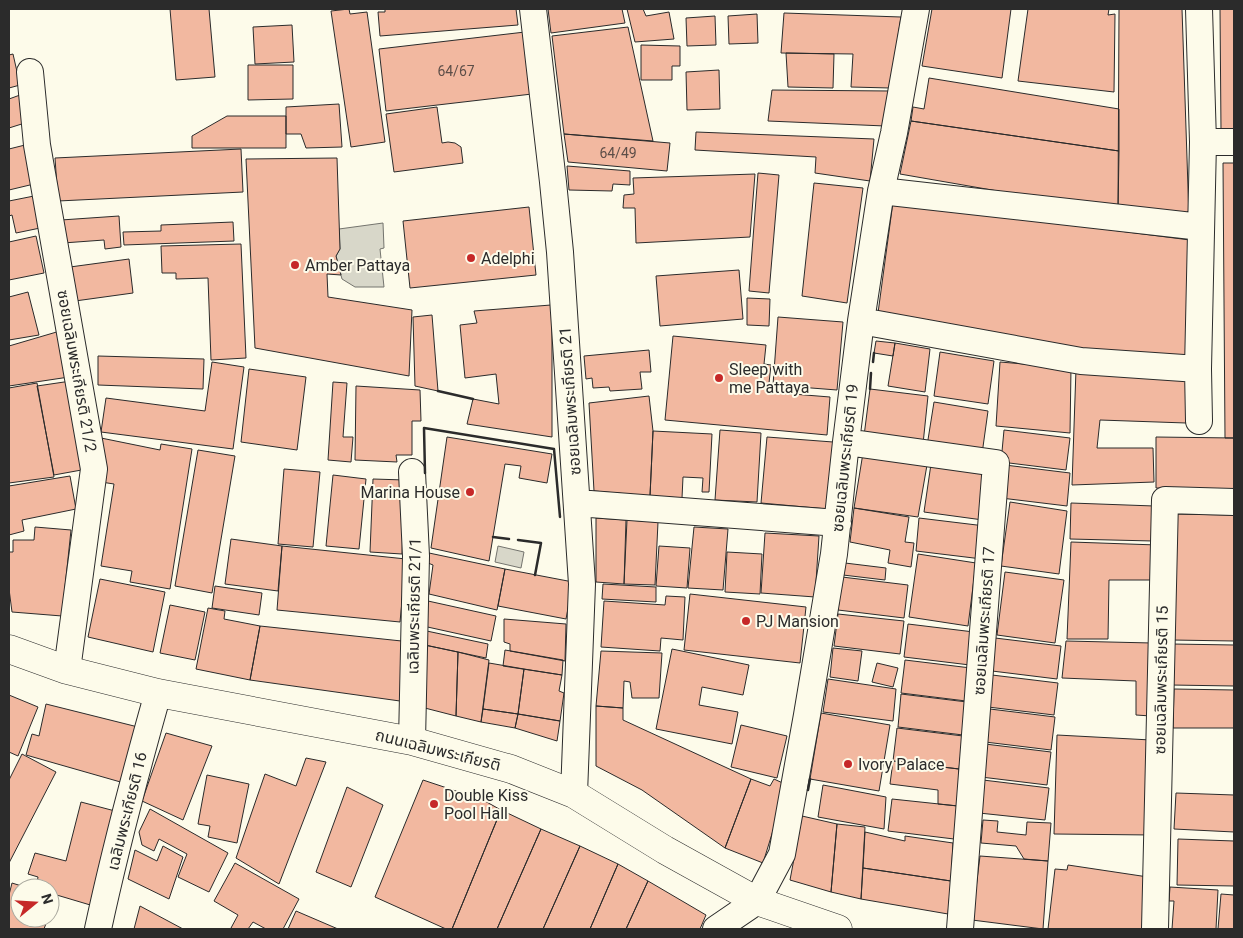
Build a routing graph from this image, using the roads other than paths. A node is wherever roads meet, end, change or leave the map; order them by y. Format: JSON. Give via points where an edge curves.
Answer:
{"nodes":[{"id":1,"x":533,"y":9,"type":"edge"},
{"id":2,"x":916,"y":9,"type":"edge"},
{"id":3,"x":1200,"y":9,"type":"edge"},
{"id":4,"x":30,"y":72,"type":"dead end"},
{"id":5,"x":1203,"y":142,"type":"junction"},
{"id":6,"x":1234,"y":142,"type":"edge"},
{"id":7,"x":881,"y":191,"type":"junction"},
{"id":8,"x":1201,"y":227,"type":"junction"},
{"id":9,"x":861,"y":321,"type":"junction"},
{"id":10,"x":1198,"y":369,"type":"junction"},
{"id":11,"x":1199,"y":421,"type":"dead end"},
{"id":12,"x":846,"y":442,"type":"junction"},
{"id":13,"x":412,"y":472,"type":"dead end"},
{"id":14,"x":1234,"y":502,"type":"edge"},
{"id":15,"x":577,"y":503,"type":"junction"},
{"id":16,"x":838,"y":523,"type":"junction"},
{"id":17,"x":9,"y":649,"type":"edge"},
{"id":18,"x":67,"y":670,"type":"junction"},
{"id":19,"x":158,"y":693,"type":"junction"},
{"id":20,"x":412,"y":741,"type":"junction"},
{"id":21,"x":574,"y":794,"type":"junction"},
{"id":22,"x":757,"y":901,"type":"junction"},
{"id":23,"x":98,"y":929,"type":"edge"},
{"id":24,"x":716,"y":929,"type":"edge"},
{"id":25,"x":838,"y":929,"type":"edge"},
{"id":26,"x":960,"y":929,"type":"edge"},
{"id":27,"x":1155,"y":929,"type":"edge"}],
"edges":[{"from":1,"to":15,"type":"street","name":"ซอยเฉลิมพระเกียรติ 21","via":[[554,182]]},
{"from":2,"to":7,"type":"street","name":"ซอยเฉลิมพระเกียรติ 19"},
{"from":3,"to":5,"type":"street"},
{"from":4,"to":18,"type":"street","name":"ซอยเฉลิมพระเกียรติ 21/2","via":[[37,145],[94,469]]},
{"from":5,"to":6,"type":"street"},
{"from":5,"to":8,"type":"street"},
{"from":7,"to":8,"type":"street"},
{"from":7,"to":9,"type":"street","name":"ซอยเฉลิมพระเกียรติ 19"},
{"from":8,"to":10,"type":"street"},
{"from":9,"to":10,"type":"street","via":[[1081,361]]},
{"from":9,"to":12,"type":"street","name":"ซอยเฉลิมพระเกียรติ 19"},
{"from":10,"to":11,"type":"street"},
{"from":12,"to":16,"type":"street","name":"ซอยเฉลิมพระเกียรติ 19"},
{"from":12,"to":26,"type":"street","name":"ซอยเฉลิมพระเกียรติ 17","via":[[996,463]]},
{"from":13,"to":20,"type":"street","name":"เฉลิมพระเกียรติ 21/1","via":[[416,556]]},
{"from":14,"to":27,"type":"street","name":"ซอยเฉลิมพระเกียรติ 15","via":[[1165,500]]},
{"from":15,"to":16,"type":"street"},
{"from":15,"to":21,"type":"street","name":"ซอยเฉลิมพระเกียรติ 21","via":[[582,584]]},
{"from":16,"to":22,"type":"street","name":"ซอยเฉลิมพระเกียรติ 19","via":[[782,854]]},
{"from":17,"to":18,"type":"main road","name":"ถนนเฉลิมพระเกียรติ"},
{"from":18,"to":19,"type":"main road","name":"ถนนเฉลิมพระเกียรติ"},
{"from":19,"to":20,"type":"main road","name":"ถนนเฉลิมพระเกียรติ"},
{"from":19,"to":23,"type":"street","name":"เฉลิมพระเกียรติ 16"},
{"from":20,"to":21,"type":"main road","name":"ถนนเฉลิมพระเกียรติ","via":[[511,769]]},
{"from":21,"to":22,"type":"main road","name":"ถนนเฉลิมพระเกียรติ"},
{"from":22,"to":24,"type":"street"},
{"from":22,"to":25,"type":"main road","name":"ถนนเฉลิมพระเกียรติ"}]}
